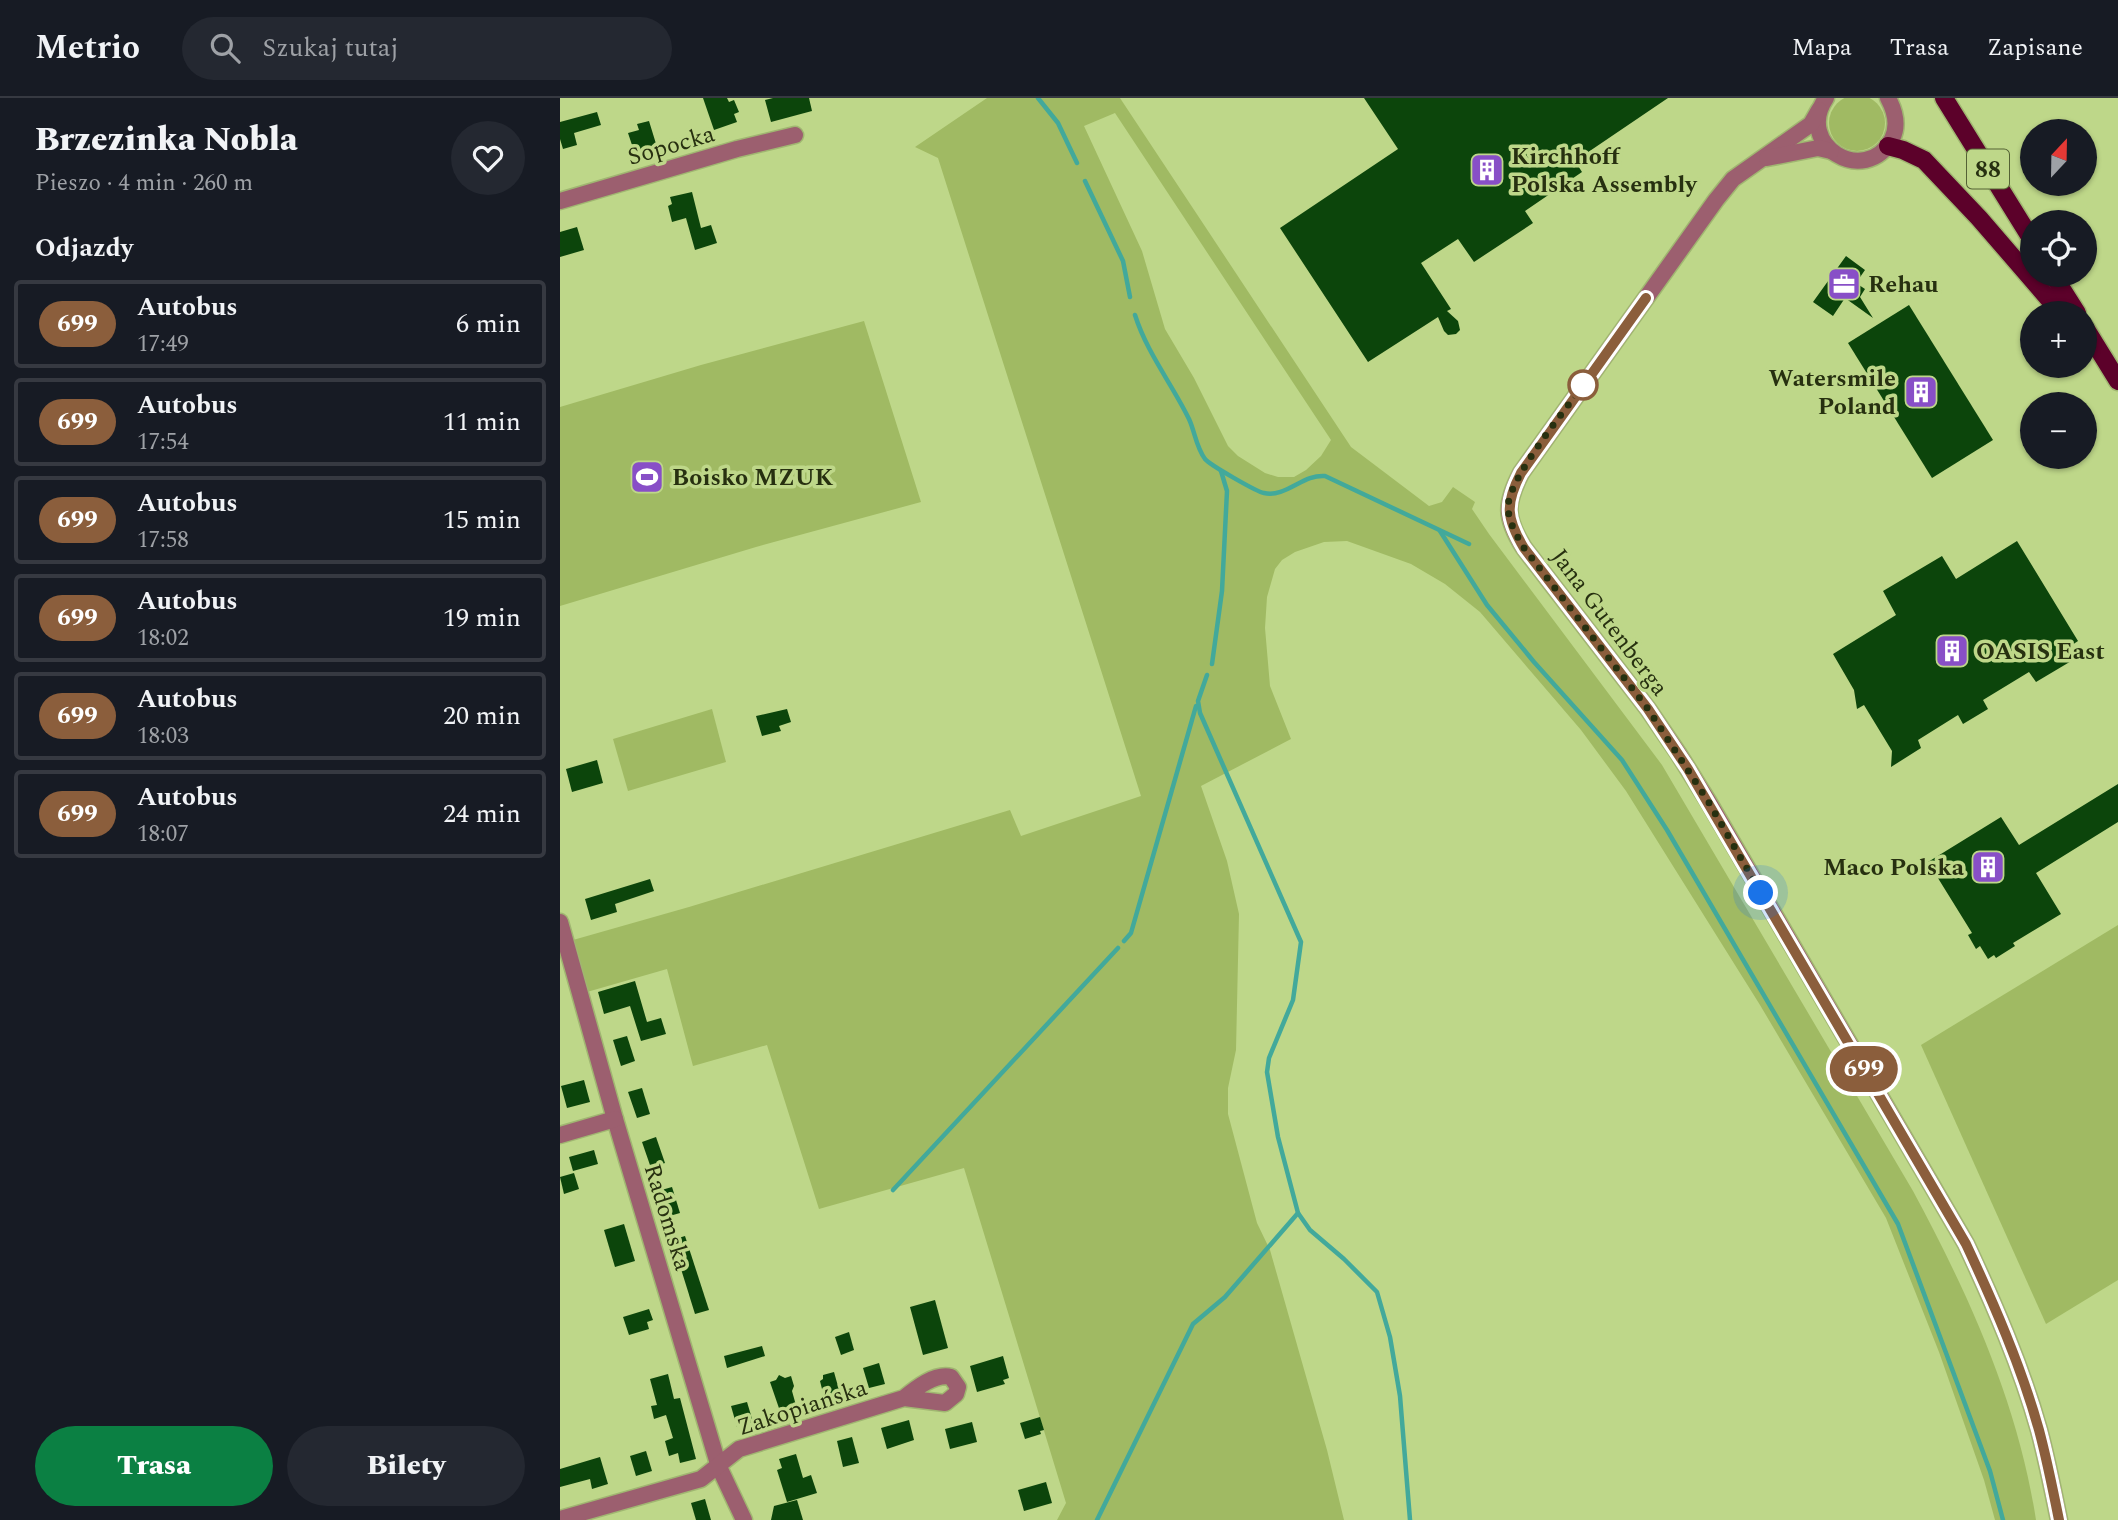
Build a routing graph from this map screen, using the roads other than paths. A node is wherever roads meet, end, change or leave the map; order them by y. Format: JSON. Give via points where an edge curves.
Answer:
{"nodes":[{"id":1,"x":1888,"y":98,"type":"edge"},
{"id":2,"x":1944,"y":98,"type":"edge"},
{"id":3,"x":1822,"y":104,"type":"edge"},
{"id":4,"x":795,"y":135,"type":"dead end"},
{"id":5,"x":1888,"y":146,"type":"junction"},
{"id":6,"x":1831,"y":152,"type":"junction"},
{"id":7,"x":1758,"y":160,"type":"junction"},
{"id":8,"x":560,"y":201,"type":"edge"},
{"id":9,"x":2020,"y":221,"type":"edge"},
{"id":10,"x":2051,"y":301,"type":"edge"},
{"id":11,"x":2097,"y":347,"type":"edge"},
{"id":12,"x":2097,"y":356,"type":"edge"},
{"id":13,"x":2118,"y":381,"type":"edge"},
{"id":14,"x":560,"y":922,"type":"edge"},
{"id":15,"x":567,"y":976,"type":"edge"},
{"id":16,"x":615,"y":1119,"type":"junction"},
{"id":17,"x":560,"y":1135,"type":"edge"},
{"id":18,"x":904,"y":1398,"type":"dead end"},
{"id":19,"x":719,"y":1467,"type":"junction"},
{"id":20,"x":560,"y":1520,"type":"edge"},
{"id":21,"x":744,"y":1520,"type":"edge"},
{"id":22,"x":2059,"y":1520,"type":"edge"}],
"edges":[{"from":1,"to":5,"type":"street","via":[[1896,122]]},
{"from":2,"to":9,"type":"main road","number":"88"},
{"from":3,"to":6,"type":"street","via":[[1819,132]]},
{"from":3,"to":7,"type":"street","name":"Jana Gutenberga","via":[[1811,124]]},
{"from":4,"to":8,"type":"street","name":"Sopocka"},
{"from":5,"to":6,"type":"street","name":"Jana Gutenberga","via":[[1864,161]]},
{"from":5,"to":10,"type":"main road","via":[[1924,160]]},
{"from":6,"to":7,"type":"street","name":"Jana Gutenberga","via":[[1818,148]]},
{"from":7,"to":22,"type":"street","name":"Jana Gutenberga","via":[[1716,200],[1521,473],[1511,492],[1509,515],[1524,548],[1648,709],[1708,801],[1966,1244],[2027,1391]]},
{"from":11,"to":13,"type":"main road"},
{"from":12,"to":13,"type":"main road"},
{"from":14,"to":15,"type":"street","name":"Radomska"},
{"from":15,"to":16,"type":"street","name":"Radomska"},
{"from":16,"to":17,"type":"street"},
{"from":16,"to":19,"type":"street","name":"Radomska"},
{"from":18,"to":19,"type":"street","name":"Zakopiańska","via":[[739,1449]]},
{"from":19,"to":20,"type":"street","name":"Zakopiańska","via":[[701,1479]]},
{"from":19,"to":21,"type":"street","name":"Radomska"}]}
